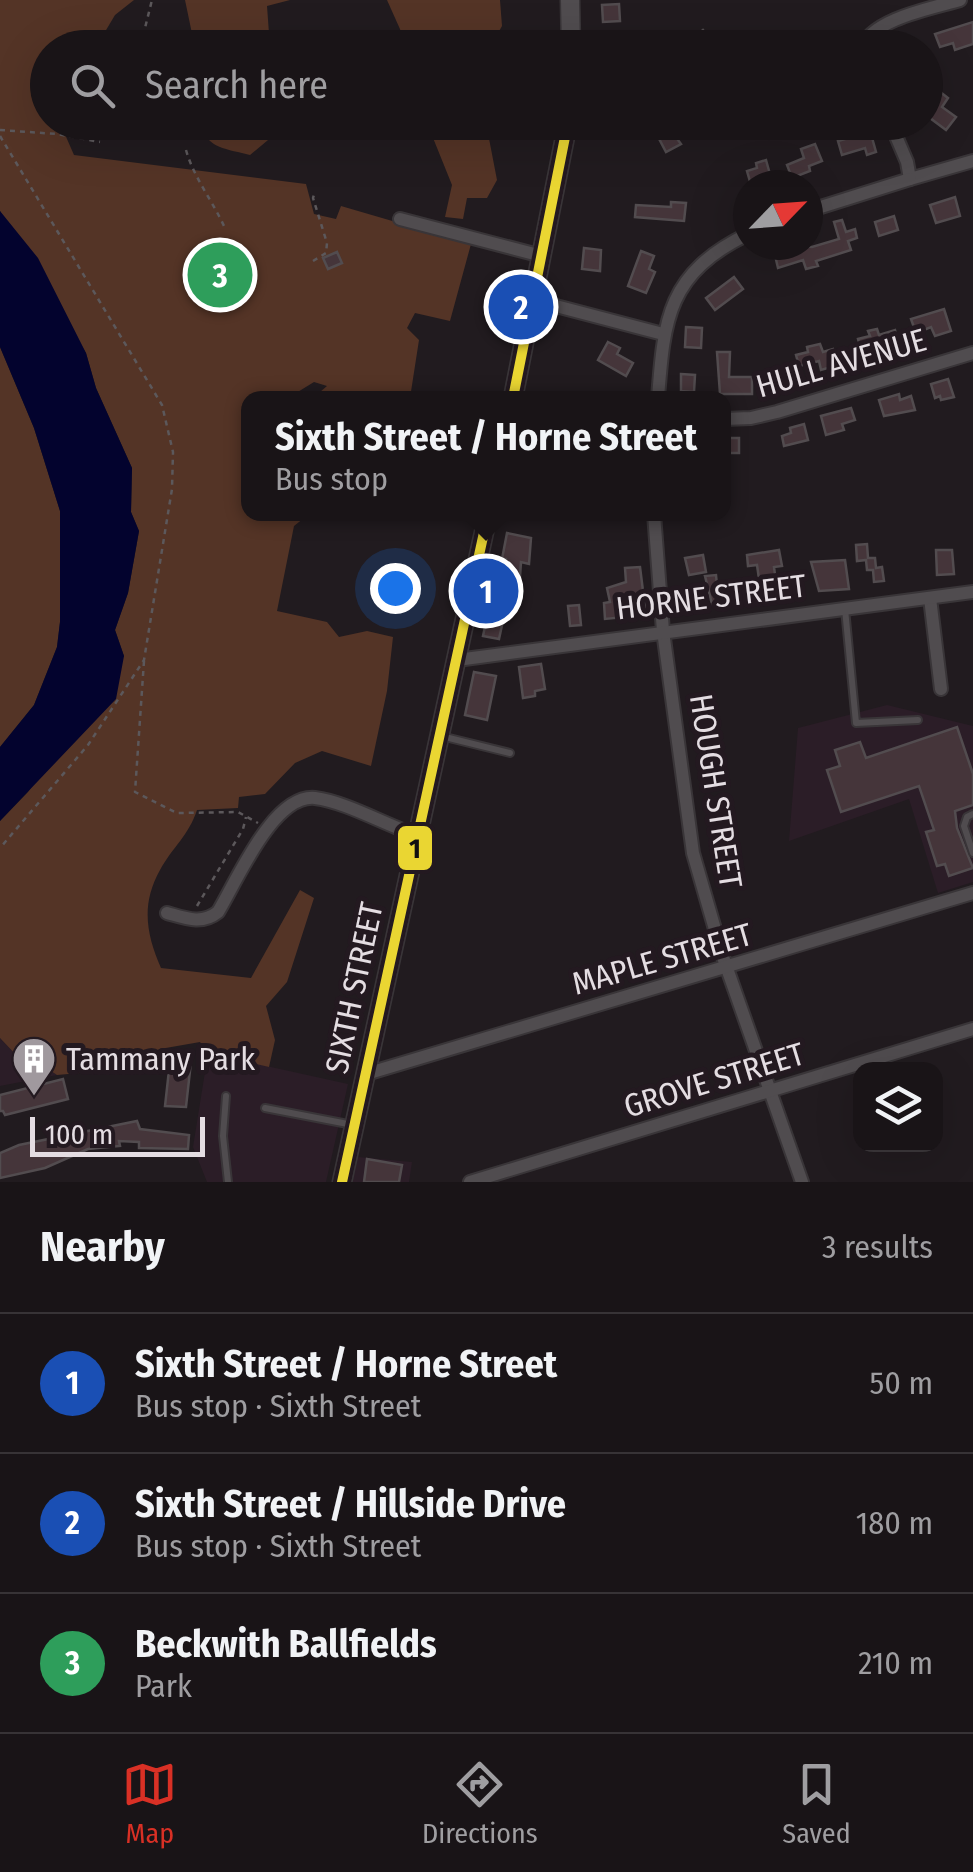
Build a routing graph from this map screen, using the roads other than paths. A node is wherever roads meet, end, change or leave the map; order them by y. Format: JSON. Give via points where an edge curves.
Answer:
{"nodes":[{"id":1,"x":570,"y":0,"type":"edge"},
{"id":2,"x":960,"y":0,"type":"edge"},
{"id":3,"x":571,"y":30,"type":"edge"},
{"id":4,"x":875,"y":30,"type":"edge"},
{"id":5,"x":565,"y":140,"type":"edge"},
{"id":6,"x":898,"y":140,"type":"edge"},
{"id":7,"x":973,"y":161,"type":"edge"},
{"id":8,"x":910,"y":179,"type":"junction"},
{"id":9,"x":823,"y":207,"type":"edge"},
{"id":10,"x":400,"y":219,"type":"dead end"},
{"id":11,"x":733,"y":243,"type":"edge"},
{"id":12,"x":542,"y":256,"type":"junction"},
{"id":13,"x":534,"y":300,"type":"junction"},
{"id":14,"x":663,"y":334,"type":"junction"},
{"id":15,"x":973,"y":353,"type":"edge"},
{"id":16,"x":514,"y":391,"type":"edge"},
{"id":17,"x":659,"y":391,"type":"edge"},
{"id":18,"x":731,"y":419,"type":"edge"},
{"id":19,"x":486,"y":521,"type":"edge"},
{"id":20,"x":655,"y":521,"type":"edge"},
{"id":21,"x":973,"y":592,"type":"edge"},
{"id":22,"x":930,"y":598,"type":"junction"},
{"id":23,"x":845,"y":608,"type":"junction"},
{"id":24,"x":664,"y":631,"type":"junction"},
{"id":25,"x":456,"y":660,"type":"junction"},
{"id":26,"x":941,"y":688,"type":"dead end"},
{"id":27,"x":918,"y":720,"type":"dead end"},
{"id":28,"x":440,"y":736,"type":"junction"},
{"id":29,"x":510,"y":753,"type":"dead end"},
{"id":30,"x":973,"y":814,"type":"edge"},
{"id":31,"x":418,"y":836,"type":"junction"},
{"id":32,"x":973,"y":853,"type":"edge"},
{"id":33,"x":973,"y":893,"type":"edge"},
{"id":34,"x":167,"y":913,"type":"dead end"},
{"id":35,"x":727,"y":969,"type":"junction"},
{"id":36,"x":973,"y":1030,"type":"edge"},
{"id":37,"x":366,"y":1074,"type":"junction"},
{"id":38,"x":770,"y":1092,"type":"junction"},
{"id":39,"x":226,"y":1096,"type":"dead end"},
{"id":40,"x":265,"y":1108,"type":"dead end"},
{"id":41,"x":354,"y":1126,"type":"junction"},
{"id":42,"x":228,"y":1182,"type":"edge"},
{"id":43,"x":342,"y":1182,"type":"edge"},
{"id":44,"x":470,"y":1182,"type":"edge"},
{"id":45,"x":802,"y":1182,"type":"edge"}],
"edges":[{"from":1,"to":3,"type":"main road"},
{"from":2,"to":4,"type":"street"},
{"from":5,"to":12,"type":"main road"},
{"from":6,"to":8,"type":"street"},
{"from":7,"to":8,"type":"street"},
{"from":8,"to":9,"type":"street"},
{"from":10,"to":12,"type":"street"},
{"from":11,"to":14,"type":"street","via":[[686,278]]},
{"from":12,"to":13,"type":"main road"},
{"from":13,"to":14,"type":"street"},
{"from":13,"to":16,"type":"main road"},
{"from":14,"to":17,"type":"street"},
{"from":15,"to":18,"type":"street","name":"HULL AVENUE","via":[[777,412]]},
{"from":19,"to":25,"type":"main road","name":"SIXTH STREET"},
{"from":20,"to":24,"type":"street","name":"HOUGH STREET"},
{"from":21,"to":22,"type":"street","name":"HORNE STREET"},
{"from":22,"to":23,"type":"street","name":"HORNE STREET"},
{"from":22,"to":26,"type":"street"},
{"from":23,"to":24,"type":"street","name":"HORNE STREET"},
{"from":23,"to":27,"type":"lane","via":[[856,723]]},
{"from":24,"to":25,"type":"street","name":"HORNE STREET"},
{"from":24,"to":35,"type":"street","name":"HOUGH STREET","via":[[692,853]]},
{"from":25,"to":28,"type":"main road","name":"SIXTH STREET"},
{"from":28,"to":29,"type":"lane"},
{"from":28,"to":31,"type":"main road","name":"SIXTH STREET"},
{"from":30,"to":32,"type":"lane","via":[[964,826]]},
{"from":31,"to":34,"type":"street","via":[[316,798],[289,804],[218,912],[191,920]]},
{"from":31,"to":37,"type":"main road","name":"SIXTH STREET"},
{"from":33,"to":35,"type":"street","name":"MAPLE STREET"},
{"from":35,"to":37,"type":"street","name":"MAPLE STREET"},
{"from":35,"to":38,"type":"street","name":"HOUGH STREET"},
{"from":36,"to":38,"type":"street","name":"GROVE STREET"},
{"from":37,"to":41,"type":"main road","name":"SIXTH STREET"},
{"from":38,"to":44,"type":"street","name":"GROVE STREET"},
{"from":38,"to":45,"type":"street","name":"HOUGH STREET"},
{"from":39,"to":42,"type":"lane"},
{"from":40,"to":41,"type":"lane"},
{"from":41,"to":43,"type":"main road","name":"SIXTH STREET"}]}
